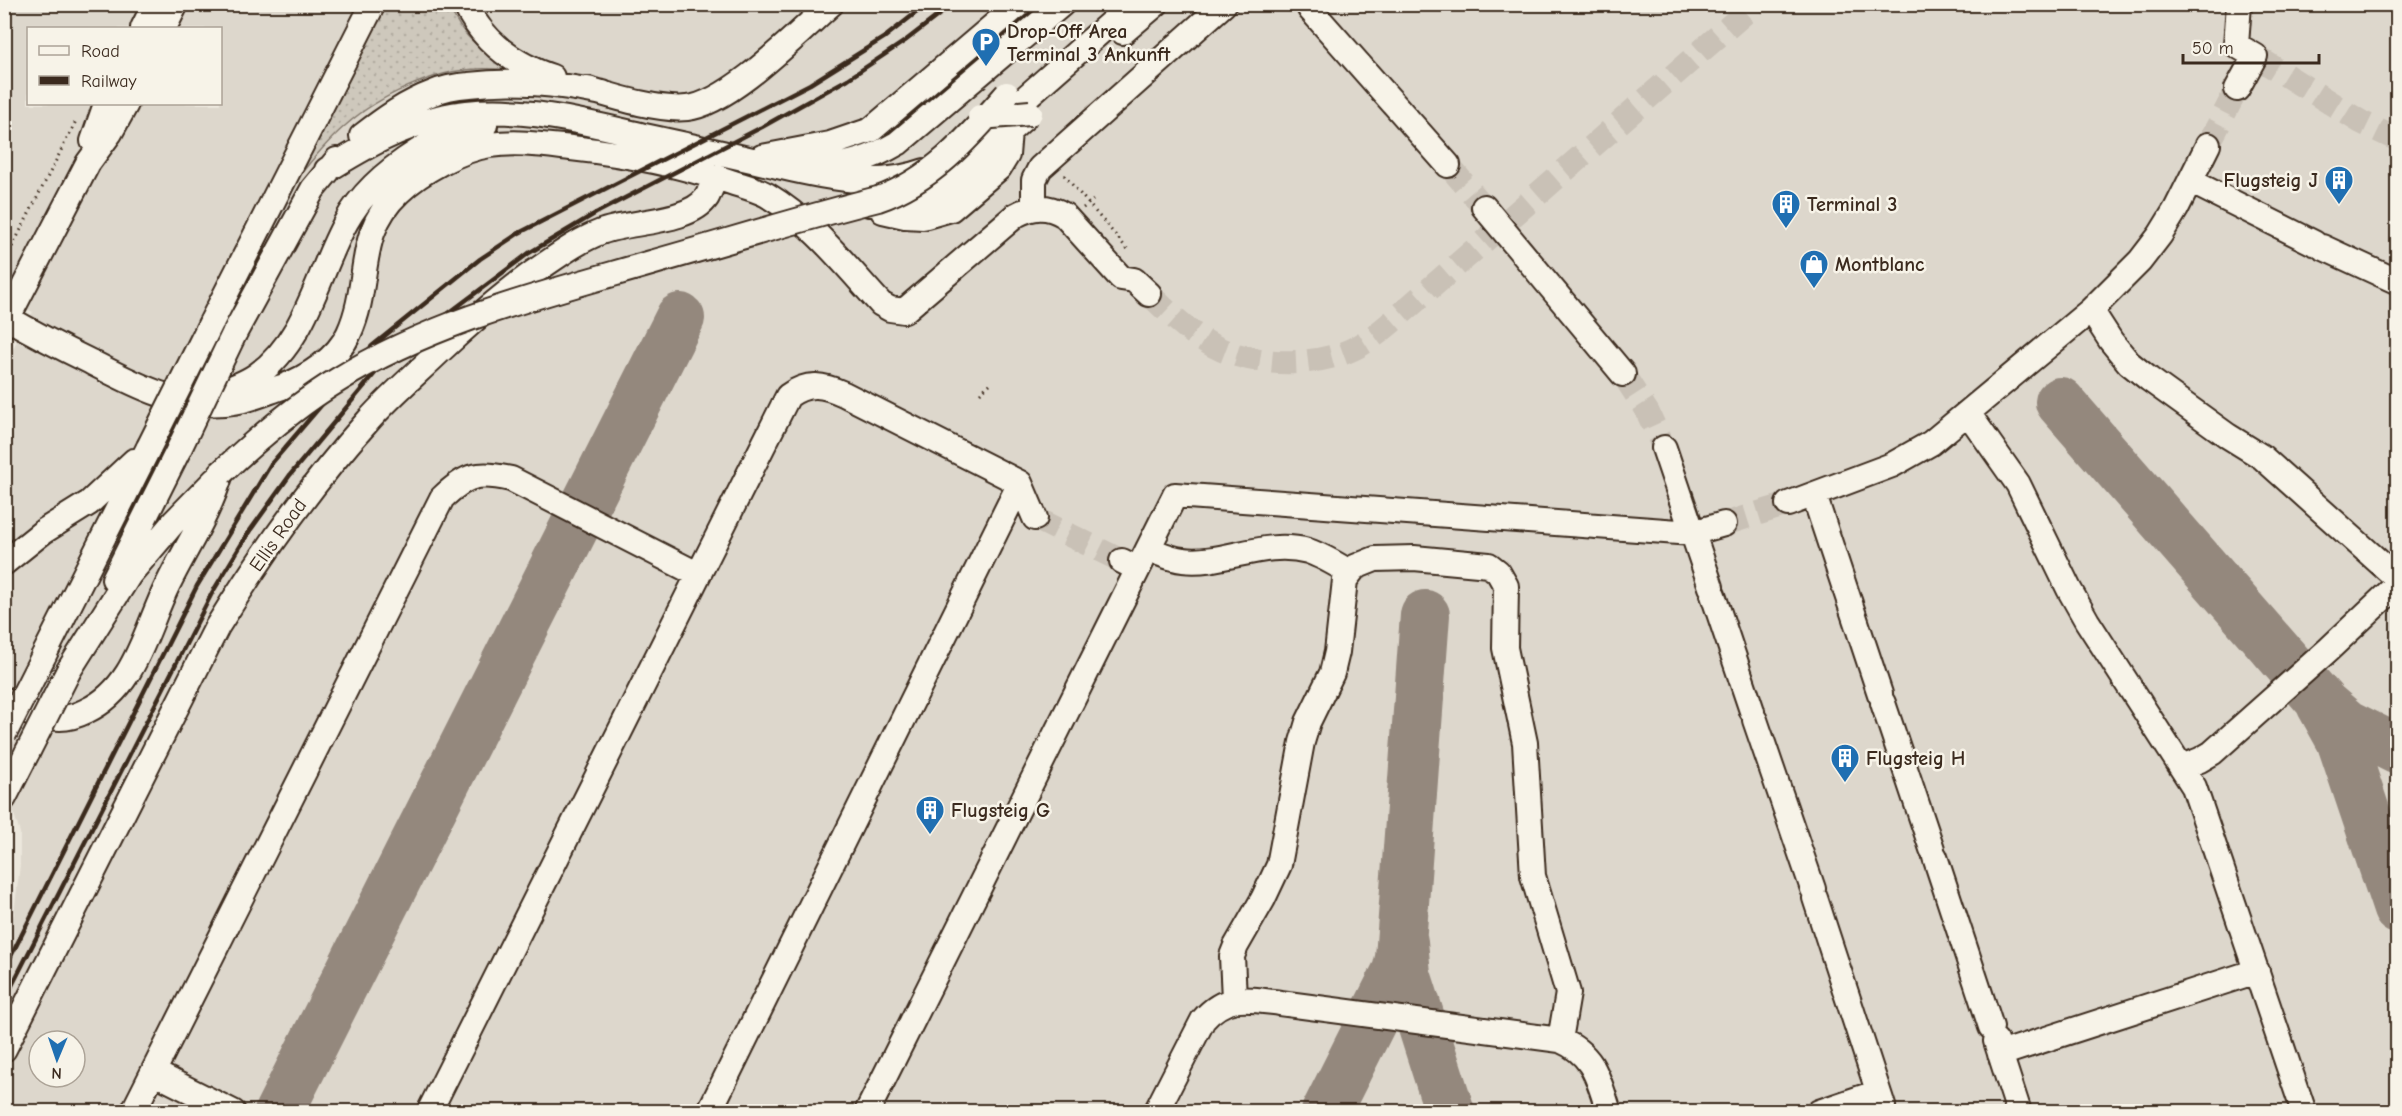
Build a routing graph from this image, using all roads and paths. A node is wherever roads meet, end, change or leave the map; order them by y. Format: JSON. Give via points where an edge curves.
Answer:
{"nodes":[{"id":1,"x":155,"y":4,"type":"edge"},
{"id":2,"x":176,"y":4,"type":"edge"},
{"id":3,"x":373,"y":4,"type":"edge"},
{"id":4,"x":465,"y":4,"type":"edge"},
{"id":5,"x":831,"y":4,"type":"edge"},
{"id":6,"x":1019,"y":4,"type":"edge"},
{"id":7,"x":1062,"y":4,"type":"edge"},
{"id":8,"x":1111,"y":4,"type":"edge"},
{"id":9,"x":1132,"y":4,"type":"edge"},
{"id":10,"x":1156,"y":4,"type":"edge"},
{"id":11,"x":1224,"y":4,"type":"edge"},
{"id":12,"x":2239,"y":4,"type":"edge"},
{"id":13,"x":1310,"y":9,"type":"dead end"},
{"id":14,"x":144,"y":27,"type":"edge"},
{"id":15,"x":164,"y":27,"type":"edge"},
{"id":16,"x":2237,"y":89,"type":"tunnel mouth"},
{"id":17,"x":603,"y":93,"type":"junction"},
{"id":18,"x":106,"y":105,"type":"edge"},
{"id":19,"x":125,"y":105,"type":"edge"},
{"id":20,"x":79,"y":114,"type":"dead end"},
{"id":21,"x":1008,"y":119,"type":"junction"},
{"id":22,"x":651,"y":137,"type":"junction"},
{"id":23,"x":2208,"y":145,"type":"tunnel mouth"},
{"id":24,"x":748,"y":159,"type":"junction"},
{"id":25,"x":88,"y":164,"type":"junction"},
{"id":26,"x":1448,"y":165,"type":"tunnel mouth"},
{"id":27,"x":1040,"y":168,"type":"junction"},
{"id":28,"x":327,"y":170,"type":"junction"},
{"id":29,"x":716,"y":176,"type":"junction"},
{"id":30,"x":2190,"y":182,"type":"junction"},
{"id":31,"x":901,"y":201,"type":"junction"},
{"id":32,"x":1034,"y":207,"type":"junction"},
{"id":33,"x":1484,"y":207,"type":"tunnel mouth"},
{"id":34,"x":1129,"y":251,"type":"dead end"},
{"id":35,"x":4,"y":263,"type":"edge"},
{"id":36,"x":2397,"y":282,"type":"edge"},
{"id":37,"x":1149,"y":294,"type":"tunnel mouth"},
{"id":38,"x":2091,"y":309,"type":"junction"},
{"id":39,"x":6,"y":320,"type":"edge"},
{"id":40,"x":282,"y":350,"type":"junction"},
{"id":41,"x":1623,"y":374,"type":"tunnel mouth"},
{"id":42,"x":991,"y":383,"type":"dead end"},
{"id":43,"x":980,"y":393,"type":"dead end"},
{"id":44,"x":260,"y":395,"type":"junction"},
{"id":45,"x":189,"y":402,"type":"junction"},
{"id":46,"x":1968,"y":413,"type":"junction"},
{"id":47,"x":148,"y":447,"type":"junction"},
{"id":48,"x":1664,"y":448,"type":"tunnel mouth"},
{"id":49,"x":221,"y":473,"type":"junction"},
{"id":50,"x":1020,"y":483,"type":"junction"},
{"id":51,"x":1814,"y":495,"type":"junction"},
{"id":52,"x":1788,"y":504,"type":"tunnel mouth"},
{"id":53,"x":1035,"y":518,"type":"tunnel mouth"},
{"id":54,"x":1724,"y":524,"type":"tunnel mouth"},
{"id":55,"x":1692,"y":534,"type":"junction"},
{"id":56,"x":1136,"y":560,"type":"junction"},
{"id":57,"x":4,"y":563,"type":"edge"},
{"id":58,"x":1349,"y":572,"type":"junction"},
{"id":59,"x":697,"y":574,"type":"junction"},
{"id":60,"x":2397,"y":579,"type":"edge"},
{"id":61,"x":2397,"y":584,"type":"edge"},
{"id":62,"x":69,"y":670,"type":"junction"},
{"id":63,"x":4,"y":699,"type":"edge"},
{"id":64,"x":4,"y":735,"type":"edge"},
{"id":65,"x":2182,"y":767,"type":"junction"},
{"id":66,"x":4,"y":798,"type":"edge"},
{"id":67,"x":2257,"y":971,"type":"junction"},
{"id":68,"x":1234,"y":999,"type":"junction"},
{"id":69,"x":1995,"y":1039,"type":"junction"},
{"id":70,"x":1560,"y":1040,"type":"junction"},
{"id":71,"x":4,"y":1048,"type":"edge"},
{"id":72,"x":153,"y":1072,"type":"junction"},
{"id":73,"x":133,"y":1112,"type":"edge"},
{"id":74,"x":233,"y":1112,"type":"edge"},
{"id":75,"x":429,"y":1112,"type":"edge"},
{"id":76,"x":709,"y":1112,"type":"edge"},
{"id":77,"x":867,"y":1112,"type":"edge"},
{"id":78,"x":1156,"y":1112,"type":"edge"},
{"id":79,"x":1609,"y":1112,"type":"edge"},
{"id":80,"x":1819,"y":1112,"type":"edge"},
{"id":81,"x":2019,"y":1112,"type":"edge"},
{"id":82,"x":2304,"y":1112,"type":"edge"}],
"edges":[{"from":1,"to":14,"type":"street"},
{"from":2,"to":15,"type":"street"},
{"from":3,"to":47,"type":"street","bridge":true},
{"from":4,"to":17,"type":"street","via":[[474,24],[517,62]]},
{"from":5,"to":17,"type":"street","via":[[731,90],[704,104],[686,108],[646,104]]},
{"from":6,"to":24,"type":"street","via":[[871,130],[830,144]]},
{"from":7,"to":24,"type":"street","via":[[937,112],[885,151],[828,166]]},
{"from":8,"to":21,"type":"street"},
{"from":9,"to":24,"type":"street","via":[[967,148],[941,165],[910,177],[867,181],[821,176]]},
{"from":10,"to":21,"type":"street"},
{"from":11,"to":27,"type":"street"},
{"from":12,"to":16,"type":"street","via":[[2236,45],[2255,56]]},
{"from":13,"to":26,"type":"street"},
{"from":17,"to":28,"type":"street","via":[[519,81],[435,92],[393,112],[358,138]]},
{"from":18,"to":25,"type":"street"},
{"from":19,"to":25,"type":"street"},
{"from":20,"to":35,"type":"path"},
{"from":21,"to":31,"type":"street","via":[[943,176]]},
{"from":21,"to":31,"type":"street","via":[[947,185],[927,196]]},
{"from":21,"to":31,"type":"street","bridge":true,"via":[[974,121],[927,161]]},
{"from":22,"to":24,"type":"street"},
{"from":22,"to":28,"type":"street","via":[[579,121],[485,112],[464,114],[399,129]]},
{"from":22,"to":40,"type":"street","via":[[501,123],[460,130],[427,145],[376,184],[346,221],[320,281]]},
{"from":23,"to":30,"type":"street"},
{"from":25,"to":39,"type":"street"},
{"from":27,"to":32,"type":"street","via":[[1034,180]]},
{"from":27,"to":34,"type":"path","via":[[1058,169]]},
{"from":28,"to":62,"type":"street","bridge":true,"via":[[234,334]]},
{"from":29,"to":32,"type":"street","via":[[765,194],[819,237],[881,304],[904,311],[1016,215]]},
{"from":29,"to":44,"type":"street","via":[[635,156],[520,143],[487,145],[453,157],[420,175],[382,210],[368,243],[356,315],[337,350],[292,383]]},
{"from":29,"to":71,"type":"street","name":"Ellis Road","via":[[697,207],[599,233],[534,273],[488,308],[369,419],[311,488],[218,627]]},
{"from":30,"to":36,"type":"street"},
{"from":30,"to":38,"type":"street","via":[[2140,261]]},
{"from":31,"to":49,"type":"street","bridge":true,"via":[[858,204],[513,303],[440,329],[337,381],[275,425]]},
{"from":32,"to":37,"type":"street","via":[[1064,214],[1121,278],[1134,280]]},
{"from":33,"to":41,"type":"street"},
{"from":38,"to":46,"type":"street"},
{"from":38,"to":60,"type":"street","via":[[2129,363],[2262,457]]},
{"from":39,"to":45,"type":"street","via":[[144,389]]},
{"from":40,"to":44,"type":"street","via":[[280,373]]},
{"from":40,"to":45,"type":"street","via":[[256,376]]},
{"from":42,"to":43,"type":"path"},
{"from":44,"to":45,"type":"street","via":[[225,403]]},
{"from":46,"to":51,"type":"street","via":[[1910,457]]},
{"from":46,"to":65,"type":"street","via":[[2018,484],[2068,589]]},
{"from":47,"to":57,"type":"street","via":[[89,503]]},
{"from":47,"to":64,"type":"street","bridge":true},
{"from":48,"to":55,"type":"street"},
{"from":49,"to":62,"type":"street","via":[[129,575]]},
{"from":49,"to":63,"type":"street","via":[[203,520],[174,571],[120,686],[95,707],[66,718],[32,714]]},
{"from":50,"to":53,"type":"street"},
{"from":50,"to":59,"type":"street","via":[[829,387],[806,386],[784,400]]},
{"from":50,"to":76,"type":"street"},
{"from":51,"to":52,"type":"street"},
{"from":51,"to":69,"type":"street"},
{"from":54,"to":55,"type":"street"},
{"from":55,"to":56,"type":"street","via":[[1175,495]]},
{"from":55,"to":80,"type":"street","via":[[1880,1099]]},
{"from":56,"to":58,"type":"street","via":[[1200,560],[1284,548],[1307,551]]},
{"from":56,"to":77,"type":"street"},
{"from":58,"to":68,"type":"street","via":[[1343,587],[1332,673],[1302,742],[1279,865],[1232,956]]},
{"from":58,"to":70,"type":"street","via":[[1375,559],[1414,558],[1489,566],[1503,579],[1507,596],[1507,662],[1526,751],[1533,876],[1568,993]]},
{"from":59,"to":72,"type":"street","via":[[511,479],[487,474],[458,483],[442,498],[427,526]]},
{"from":59,"to":75,"type":"street"},
{"from":61,"to":65,"type":"street","via":[[2212,753]]},
{"from":62,"to":66,"type":"street","bridge":true},
{"from":65,"to":67,"type":"street","via":[[2202,806]]},
{"from":67,"to":69,"type":"street"},
{"from":67,"to":82,"type":"street"},
{"from":68,"to":70,"type":"street"},
{"from":68,"to":78,"type":"street","via":[[1211,1010],[1203,1020]]},
{"from":69,"to":81,"type":"street"},
{"from":70,"to":79,"type":"street","via":[[1588,1059],[1596,1071]]},
{"from":72,"to":73,"type":"street"},
{"from":72,"to":74,"type":"street"}]}
